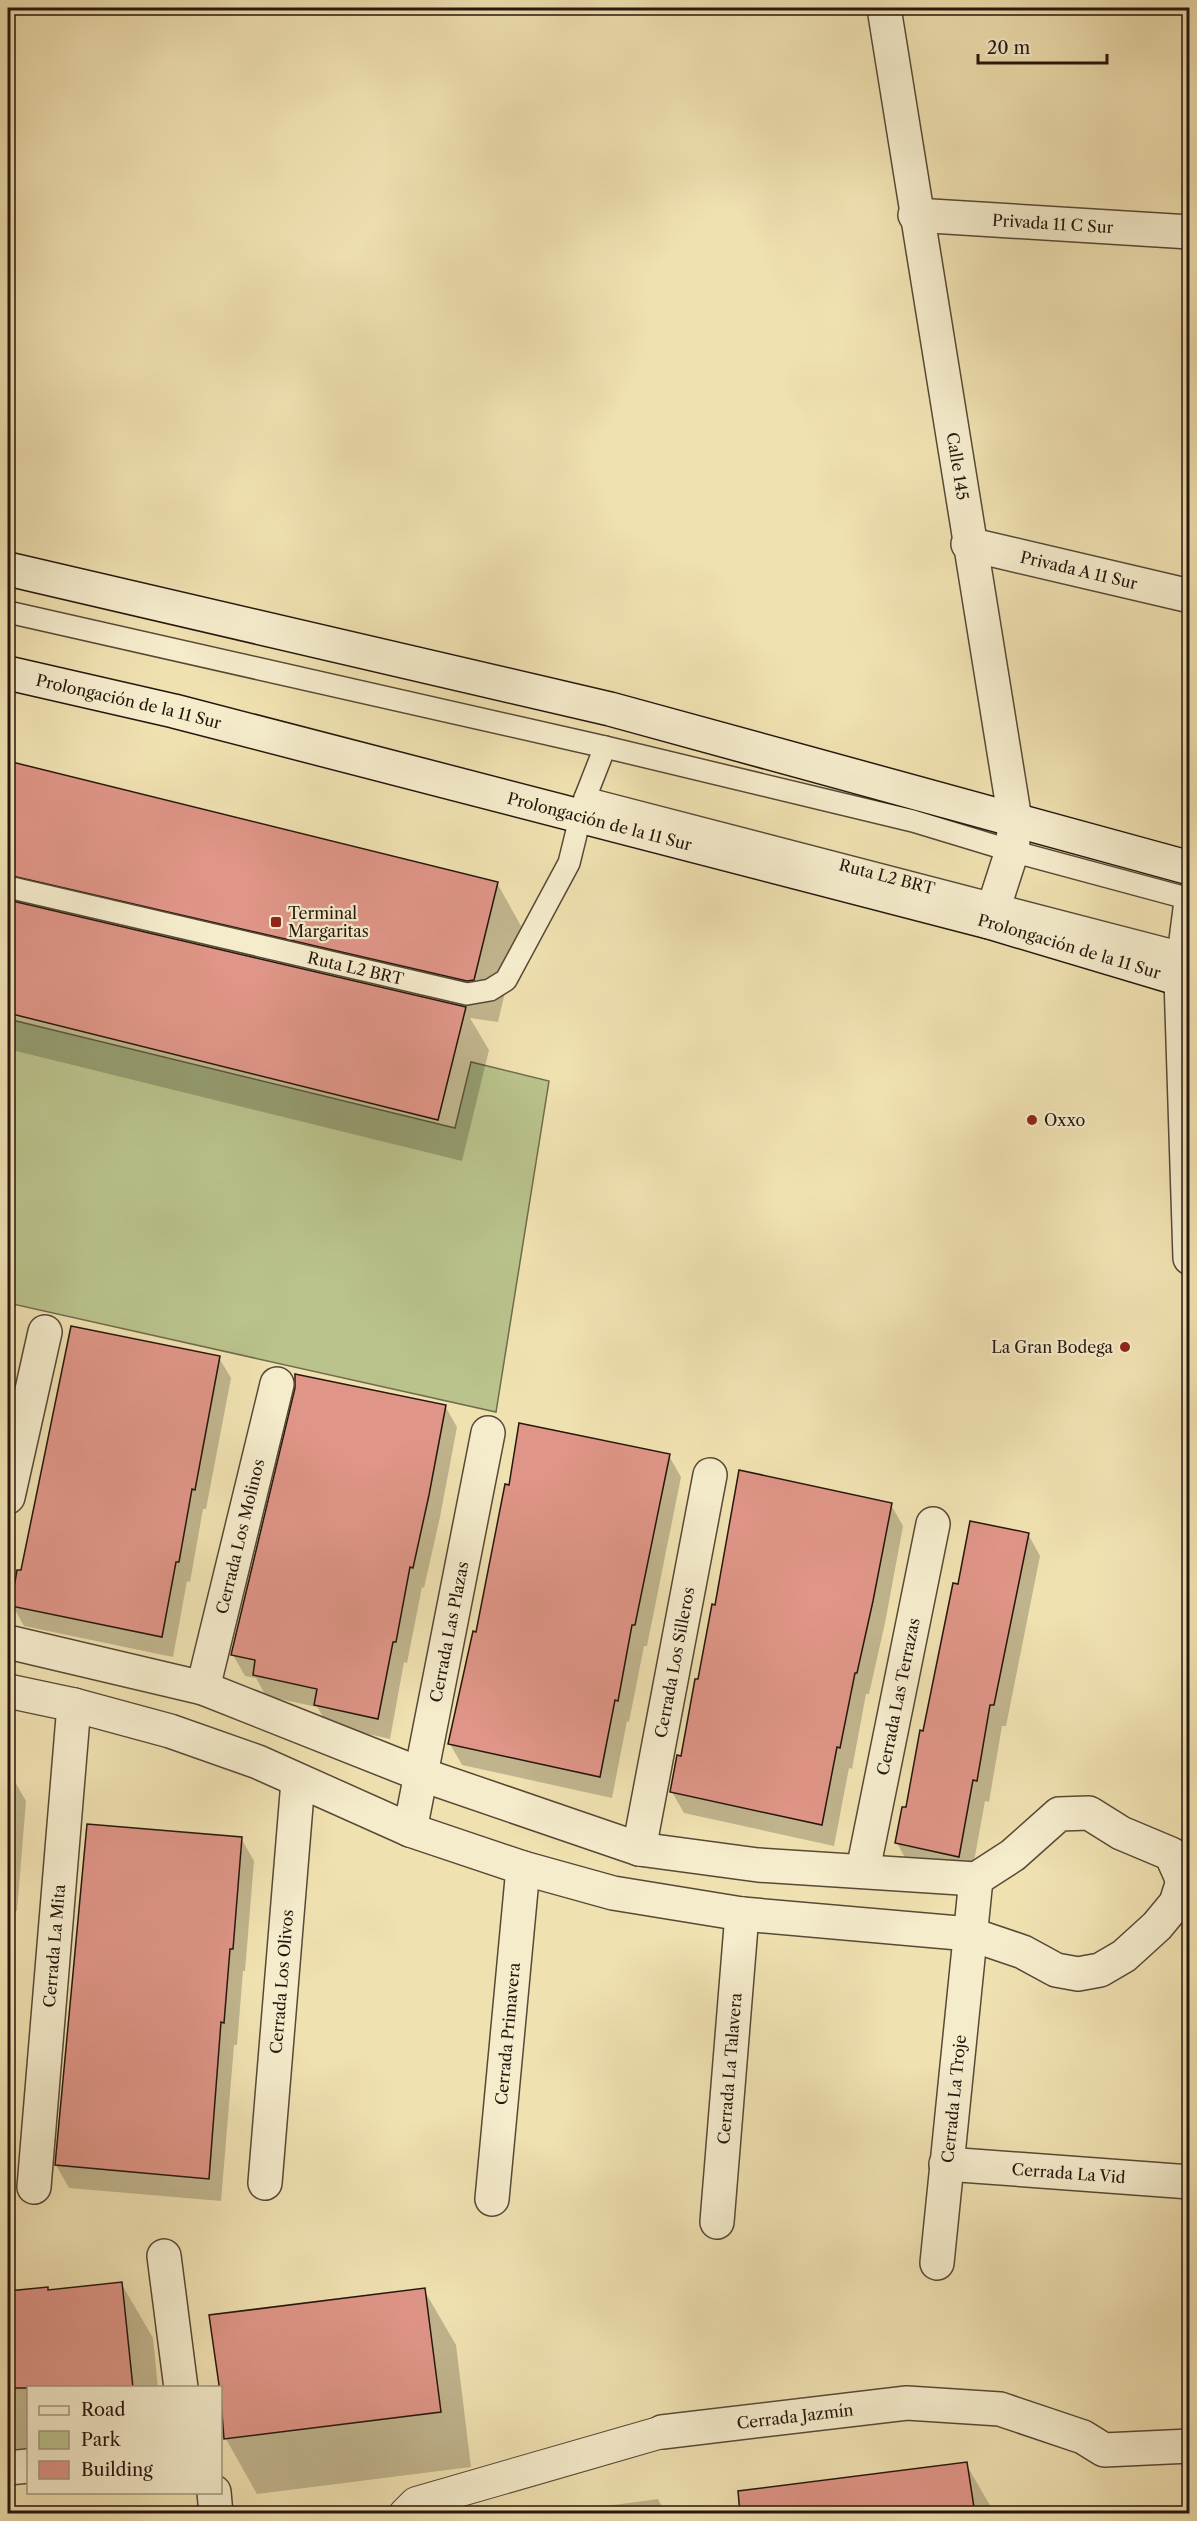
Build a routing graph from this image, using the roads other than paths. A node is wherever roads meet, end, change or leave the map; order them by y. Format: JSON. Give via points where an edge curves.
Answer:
{"nodes":[{"id":1,"x":884,"y":8,"type":"edge"},
{"id":2,"x":915,"y":215,"type":"junction"},
{"id":3,"x":1190,"y":232,"type":"edge"},
{"id":4,"x":968,"y":544,"type":"junction"},
{"id":5,"x":8,"y":569,"type":"edge"},
{"id":6,"x":1190,"y":596,"type":"edge"},
{"id":7,"x":8,"y":612,"type":"edge"},
{"id":8,"x":8,"y":673,"type":"edge"},
{"id":9,"x":605,"y":747,"type":"junction"},
{"id":10,"x":583,"y":807,"type":"junction"},
{"id":11,"x":1013,"y":836,"type":"junction"},
{"id":12,"x":1190,"y":868,"type":"edge"},
{"id":13,"x":8,"y":888,"type":"edge"},
{"id":14,"x":1190,"y":899,"type":"edge"},
{"id":15,"x":1190,"y":909,"type":"edge"},
{"id":16,"x":991,"y":914,"type":"junction"},
{"id":17,"x":1186,"y":967,"type":"edge"},
{"id":18,"x":1190,"y":1258,"type":"edge"},
{"id":19,"x":45,"y":1332,"type":"dead end"},
{"id":20,"x":277,"y":1384,"type":"dead end"},
{"id":21,"x":488,"y":1433,"type":"dead end"},
{"id":22,"x":710,"y":1474,"type":"dead end"},
{"id":23,"x":8,"y":1497,"type":"edge"},
{"id":24,"x":933,"y":1524,"type":"dead end"},
{"id":25,"x":8,"y":1642,"type":"edge"},
{"id":26,"x":203,"y":1688,"type":"junction"},
{"id":27,"x":8,"y":1691,"type":"edge"},
{"id":28,"x":74,"y":1705,"type":"junction"},
{"id":29,"x":420,"y":1774,"type":"junction"},
{"id":30,"x":298,"y":1781,"type":"junction"},
{"id":31,"x":410,"y":1830,"type":"junction"},
{"id":32,"x":639,"y":1849,"type":"junction"},
{"id":33,"x":523,"y":1869,"type":"junction"},
{"id":34,"x":863,"y":1870,"type":"junction"},
{"id":35,"x":976,"y":1879,"type":"junction"},
{"id":36,"x":1186,"y":1882,"type":"edge"},
{"id":37,"x":742,"y":1914,"type":"junction"},
{"id":38,"x":970,"y":1934,"type":"junction"},
{"id":39,"x":946,"y":2164,"type":"junction"},
{"id":40,"x":1190,"y":2182,"type":"edge"},
{"id":41,"x":265,"y":2183,"type":"dead end"},
{"id":42,"x":34,"y":2187,"type":"dead end"},
{"id":43,"x":492,"y":2199,"type":"dead end"},
{"id":44,"x":717,"y":2222,"type":"dead end"},
{"id":45,"x":164,"y":2256,"type":"dead end"},
{"id":46,"x":937,"y":2263,"type":"dead end"},
{"id":47,"x":181,"y":2386,"type":"edge"},
{"id":48,"x":662,"y":2432,"type":"joint"},
{"id":49,"x":1190,"y":2446,"type":"edge"},
{"id":50,"x":27,"y":2466,"type":"edge"},
{"id":51,"x":8,"y":2468,"type":"edge"},
{"id":52,"x":214,"y":2494,"type":"edge"},
{"id":53,"x":216,"y":2514,"type":"edge"},
{"id":54,"x":405,"y":2514,"type":"edge"}],
"edges":[{"from":1,"to":2,"type":"street","name":"Calle 145"},
{"from":2,"to":3,"type":"street","name":"Privada 11 C Sur"},
{"from":2,"to":4,"type":"street","name":"Calle 145"},
{"from":4,"to":6,"type":"street","name":"Privada A 11 Sur"},
{"from":4,"to":11,"type":"street","name":"Calle 145"},
{"from":5,"to":11,"type":"street","via":[[610,709]]},
{"from":7,"to":9,"type":"lane"},
{"from":8,"to":10,"type":"street","name":"Prolongación de la 11 Sur"},
{"from":9,"to":10,"type":"lane","name":"Ruta L2 BRT"},
{"from":9,"to":11,"type":"lane","via":[[913,820]]},
{"from":10,"to":13,"type":"lane","name":"Ruta L2 BRT","via":[[569,862],[506,980],[490,990],[467,994]]},
{"from":10,"to":16,"type":"street","name":"Prolongación de la 11 Sur"},
{"from":11,"to":12,"type":"street"},
{"from":11,"to":14,"type":"lane"},
{"from":11,"to":16,"type":"street","name":"Calle 145"},
{"from":15,"to":17,"type":"street"},
{"from":16,"to":17,"type":"street","name":"Prolongación de la 11 Sur"},
{"from":17,"to":18,"type":"street"},
{"from":19,"to":23,"type":"street"},
{"from":20,"to":26,"type":"street","name":"Cerrada Los Molinos"},
{"from":21,"to":29,"type":"street","name":"Cerrada Las Plazas"},
{"from":22,"to":32,"type":"street","name":"Cerrada Los Silleros"},
{"from":24,"to":34,"type":"street","name":"Cerrada Las Terrazas"},
{"from":25,"to":26,"type":"street"},
{"from":26,"to":29,"type":"street"},
{"from":27,"to":28,"type":"street"},
{"from":28,"to":30,"type":"street","via":[[170,1731],[258,1762]]},
{"from":28,"to":42,"type":"street","name":"Cerrada La Mita"},
{"from":29,"to":31,"type":"street","name":"Cerrada Las Plazas"},
{"from":29,"to":32,"type":"street"},
{"from":30,"to":31,"type":"street"},
{"from":30,"to":41,"type":"street","name":"Cerrada Los Olivos"},
{"from":31,"to":33,"type":"street"},
{"from":32,"to":34,"type":"street","via":[[758,1865]]},
{"from":33,"to":37,"type":"street","via":[[614,1893]]},
{"from":33,"to":43,"type":"street","name":"Cerrada Primavera"},
{"from":34,"to":35,"type":"street"},
{"from":35,"to":36,"type":"street","via":[[1013,1855],[1059,1814],[1089,1813],[1121,1833],[1171,1854]]},
{"from":35,"to":38,"type":"street"},
{"from":36,"to":38,"type":"street","via":[[1176,1903],[1157,1926],[1124,1956],[1100,1970],[1078,1974],[1056,1970],[1023,1952]]},
{"from":37,"to":38,"type":"street"},
{"from":37,"to":44,"type":"street","name":"Cerrada La Talavera"},
{"from":38,"to":39,"type":"street","name":"Cerrada La Troje"},
{"from":39,"to":40,"type":"street","name":"Cerrada La Vid"},
{"from":39,"to":46,"type":"street","name":"Cerrada La Troje"},
{"from":45,"to":47,"type":"street"},
{"from":48,"to":49,"type":"street","name":"Cerrada Jazmín","via":[[907,2403],[1000,2409],[1083,2438],[1104,2450]]},
{"from":48,"to":54,"type":"street","name":"Cerrada Jazmín","via":[[416,2503]]},
{"from":50,"to":51,"type":"street"},
{"from":52,"to":53,"type":"street"}]}
